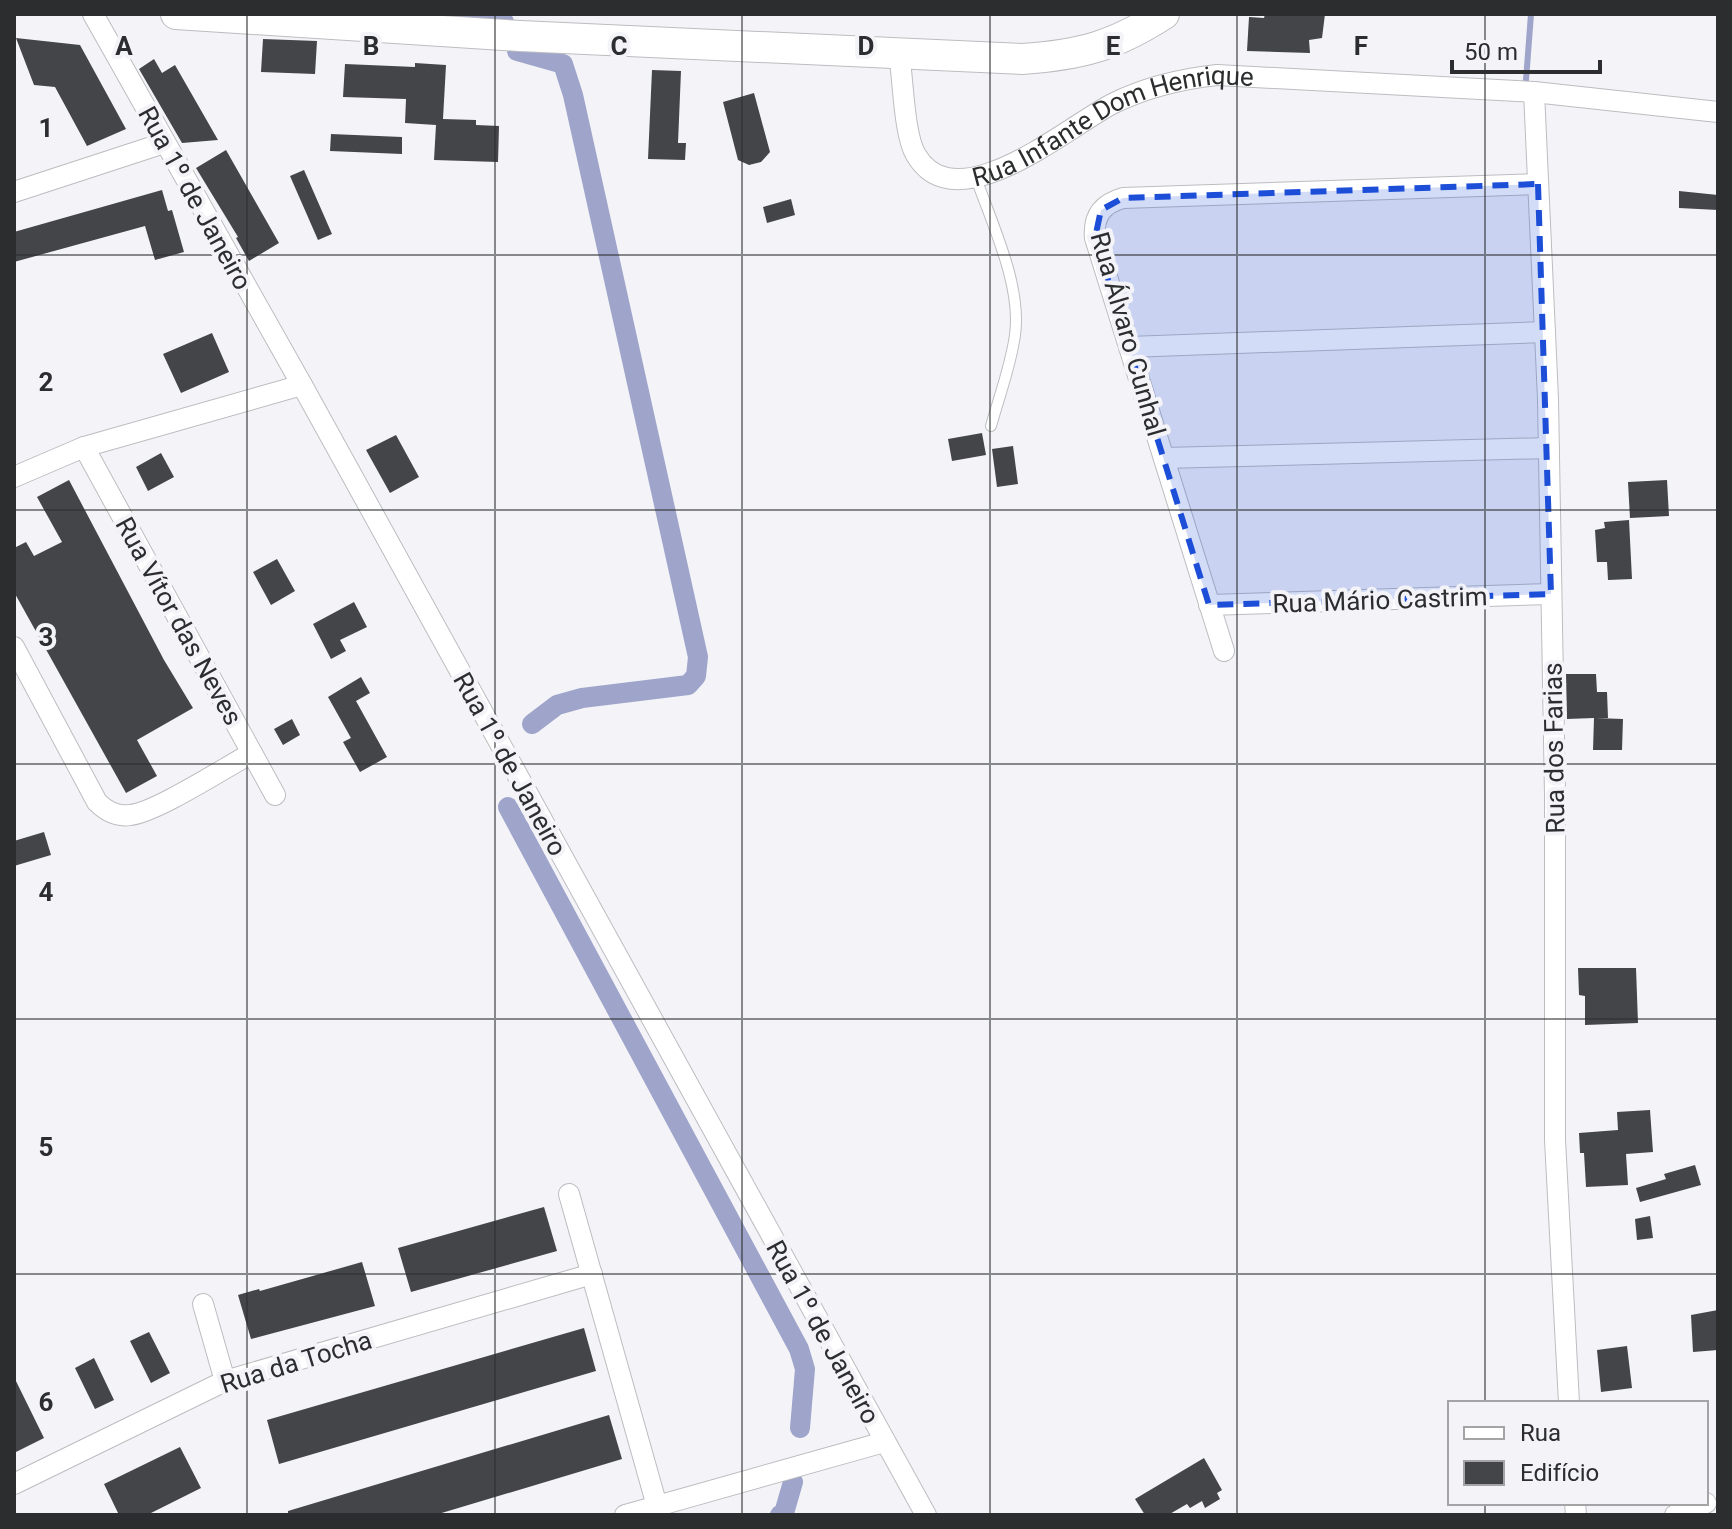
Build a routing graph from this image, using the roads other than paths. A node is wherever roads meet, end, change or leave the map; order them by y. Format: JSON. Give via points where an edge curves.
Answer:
{"nodes":[{"id":1,"x":93,"y":14,"type":"edge"},
{"id":2,"x":176,"y":14,"type":"edge"},
{"id":3,"x":1164,"y":14,"type":"edge"},
{"id":4,"x":277,"y":17,"type":"edge"},
{"id":5,"x":899,"y":53,"type":"junction"},
{"id":6,"x":1534,"y":92,"type":"junction"},
{"id":7,"x":1718,"y":112,"type":"edge"},
{"id":8,"x":164,"y":143,"type":"junction"},
{"id":9,"x":976,"y":178,"type":"junction"},
{"id":10,"x":1538,"y":184,"type":"junction"},
{"id":11,"x":14,"y":192,"type":"edge"},
{"id":12,"x":1545,"y":332,"type":"junction"},
{"id":13,"x":1129,"y":347,"type":"junction"},
{"id":14,"x":302,"y":385,"type":"junction"},
{"id":15,"x":991,"y":426,"type":"dead end"},
{"id":16,"x":84,"y":447,"type":"junction"},
{"id":17,"x":1549,"y":448,"type":"junction"},
{"id":18,"x":1164,"y":458,"type":"junction"},
{"id":19,"x":14,"y":477,"type":"edge"},
{"id":20,"x":1551,"y":594,"type":"junction"},
{"id":21,"x":1209,"y":605,"type":"junction"},
{"id":22,"x":14,"y":647,"type":"edge"},
{"id":23,"x":1224,"y":651,"type":"dead end"},
{"id":24,"x":252,"y":753,"type":"junction"},
{"id":25,"x":275,"y":795,"type":"dead end"},
{"id":26,"x":569,"y":1194,"type":"dead end"},
{"id":27,"x":592,"y":1274,"type":"junction"},
{"id":28,"x":203,"y":1304,"type":"dead end"},
{"id":29,"x":225,"y":1381,"type":"junction"},
{"id":30,"x":1569,"y":1401,"type":"edge"},
{"id":31,"x":884,"y":1442,"type":"junction"},
{"id":32,"x":14,"y":1484,"type":"edge"},
{"id":33,"x":1701,"y":1505,"type":"edge"},
{"id":34,"x":657,"y":1506,"type":"junction"},
{"id":35,"x":625,"y":1515,"type":"edge"},
{"id":36,"x":926,"y":1515,"type":"edge"},
{"id":37,"x":1675,"y":1515,"type":"edge"}],
"edges":[{"from":1,"to":8,"type":"street","name":"Rua 1º de Janeiro"},
{"from":2,"to":4,"type":"main road"},
{"from":3,"to":5,"type":"main road","via":[[1126,36],[1079,53],[1022,59]]},
{"from":4,"to":5,"type":"main road","via":[[520,36]]},
{"from":5,"to":9,"type":"street","name":"Rua Infante Dom Henrique","via":[[915,154],[931,173],[954,181]]},
{"from":6,"to":7,"type":"street","name":"Rua Infante Dom Henrique"},
{"from":6,"to":9,"type":"street","name":"Rua Infante Dom Henrique","via":[[1217,75],[1180,79],[1113,104],[1003,168]]},
{"from":6,"to":10,"type":"street","name":"Rua dos Farias"},
{"from":8,"to":11,"type":"street"},
{"from":8,"to":14,"type":"street","name":"Rua 1º de Janeiro"},
{"from":9,"to":15,"type":"lane","via":[[1016,306],[1015,336]]},
{"from":10,"to":12,"type":"street","name":"Rua dos Farias"},
{"from":10,"to":13,"type":"street","name":"Rua Álvaro Cunhal","via":[[1112,201],[1097,216],[1095,238]]},
{"from":12,"to":13,"type":"street"},
{"from":12,"to":17,"type":"street","name":"Rua dos Farias"},
{"from":13,"to":18,"type":"street","name":"Rua Álvaro Cunhal"},
{"from":14,"to":16,"type":"street"},
{"from":14,"to":31,"type":"street","name":"Rua 1º de Janeiro"},
{"from":16,"to":19,"type":"street"},
{"from":16,"to":24,"type":"street","name":"Rua Vítor das Neves"},
{"from":17,"to":18,"type":"street"},
{"from":17,"to":20,"type":"street","name":"Rua dos Farias"},
{"from":18,"to":21,"type":"street","name":"Rua Álvaro Cunhal"},
{"from":20,"to":21,"type":"street","name":"Rua Mário Castrim"},
{"from":20,"to":30,"type":"street","name":"Rua dos Farias","via":[[1555,1140]]},
{"from":21,"to":23,"type":"street","name":"Rua Álvaro Cunhal"},
{"from":22,"to":24,"type":"street","via":[[104,809],[138,814]]},
{"from":24,"to":25,"type":"street","name":"Rua Vítor das Neves"},
{"from":26,"to":27,"type":"street"},
{"from":27,"to":29,"type":"street","name":"Rua da Tocha"},
{"from":27,"to":34,"type":"street"},
{"from":28,"to":29,"type":"street"},
{"from":29,"to":32,"type":"street","name":"Rua da Tocha"},
{"from":31,"to":34,"type":"street"},
{"from":31,"to":36,"type":"street","name":"Rua 1º de Janeiro"},
{"from":33,"to":37,"type":"street"},
{"from":34,"to":35,"type":"street"}]}
